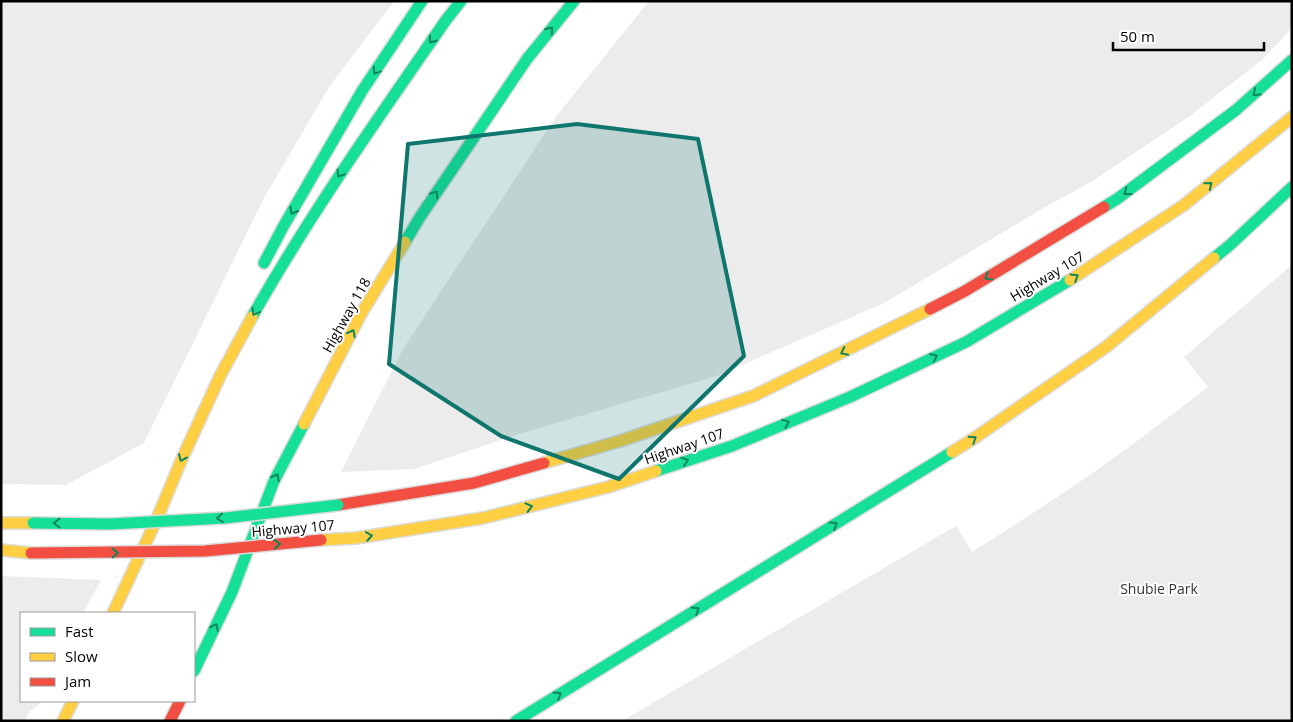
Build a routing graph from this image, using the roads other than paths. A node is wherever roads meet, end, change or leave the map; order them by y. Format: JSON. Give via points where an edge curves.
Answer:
{"nodes":[{"id":1,"x":422,"y":1,"type":"edge"},
{"id":2,"x":461,"y":1,"type":"edge"},
{"id":3,"x":574,"y":1,"type":"edge"},
{"id":4,"x":1292,"y":60,"type":"edge"},
{"id":5,"x":1292,"y":117,"type":"edge"},
{"id":6,"x":1292,"y":186,"type":"edge"},
{"id":7,"x":257,"y":276,"type":"dead end"},
{"id":8,"x":229,"y":334,"type":"dead end"},
{"id":9,"x":220,"y":376,"type":"junction"},
{"id":10,"x":1,"y":523,"type":"edge"},
{"id":11,"x":1,"y":550,"type":"edge"},
{"id":12,"x":113,"y":612,"type":"edge"},
{"id":13,"x":195,"y":669,"type":"edge"},
{"id":14,"x":72,"y":702,"type":"edge"},
{"id":15,"x":180,"y":702,"type":"edge"},
{"id":16,"x":63,"y":721,"type":"edge"},
{"id":17,"x":170,"y":721,"type":"edge"},
{"id":18,"x":516,"y":721,"type":"edge"}],
"edges":[{"from":1,"to":7,"type":"highway","one_way":true,"via":[[362,91]]},
{"from":2,"to":9,"type":"highway","one_way":true,"via":[[358,147],[276,275]]},
{"from":13,"to":3,"type":"highway","name":"Highway 118","one_way":true,"via":[[232,592],[274,481],[361,314],[420,217],[527,59]]},
{"from":4,"to":10,"type":"highway","one_way":true,"bridge":true,"via":[[1236,110],[1117,199],[965,291],[753,396],[620,441],[474,483],[338,505],[225,518],[110,524]]},
{"from":11,"to":5,"type":"highway","name":"Highway 107","one_way":true,"bridge":true,"via":[[31,553],[205,551],[356,538],[483,518],[608,487],[732,446],[850,397],[966,342],[1077,276],[1184,205]]},
{"from":18,"to":6,"type":"highway","one_way":true,"via":[[981,434],[1106,347],[1230,245]]},
{"from":8,"to":9,"type":"highway"},
{"from":9,"to":12,"type":"highway","one_way":true},
{"from":14,"to":16,"type":"highway"},
{"from":15,"to":17,"type":"highway"}]}
